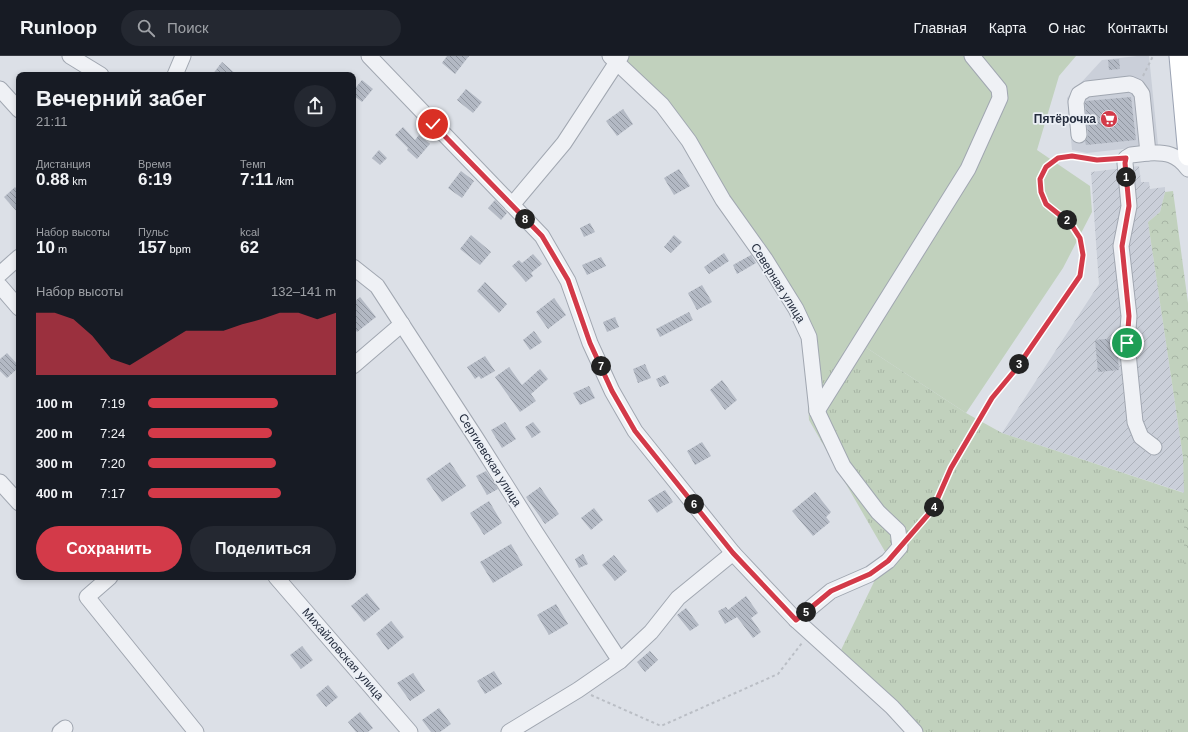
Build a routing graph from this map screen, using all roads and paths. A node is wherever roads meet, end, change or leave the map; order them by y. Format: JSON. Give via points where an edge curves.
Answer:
{"nodes":[{"id":1,"x":70,"y":56,"type":"edge"},
{"id":2,"x":183,"y":56,"type":"edge"},
{"id":3,"x":369,"y":56,"type":"edge"},
{"id":4,"x":972,"y":56,"type":"edge"},
{"id":5,"x":1153,"y":56,"type":"edge"},
{"id":6,"x":1179,"y":56,"type":"edge"},
{"id":7,"x":1186,"y":56,"type":"edge"},
{"id":8,"x":616,"y":58,"type":"edge"},
{"id":9,"x":96,"y":72,"type":"edge"},
{"id":10,"x":176,"y":72,"type":"edge"},
{"id":11,"x":1138,"y":87,"type":"junction"},
{"id":12,"x":0,"y":89,"type":"edge"},
{"id":13,"x":1183,"y":102,"type":"junction"},
{"id":14,"x":16,"y":107,"type":"edge"},
{"id":15,"x":1187,"y":130,"type":"edge"},
{"id":16,"x":1079,"y":135,"type":"dead end"},
{"id":17,"x":1156,"y":153,"type":"junction"},
{"id":18,"x":1188,"y":156,"type":"edge"},
{"id":19,"x":1126,"y":158,"type":"junction"},
{"id":20,"x":1188,"y":169,"type":"edge"},
{"id":21,"x":512,"y":206,"type":"junction"},
{"id":22,"x":16,"y":259,"type":"edge"},
{"id":23,"x":356,"y":269,"type":"edge"},
{"id":24,"x":0,"y":274,"type":"edge"},
{"id":25,"x":0,"y":286,"type":"edge"},
{"id":26,"x":16,"y":305,"type":"edge"},
{"id":27,"x":402,"y":324,"type":"junction"},
{"id":28,"x":356,"y":363,"type":"edge"},
{"id":29,"x":817,"y":411,"type":"junction"},
{"id":30,"x":1154,"y":447,"type":"dead end"},
{"id":31,"x":0,"y":482,"type":"edge"},
{"id":32,"x":16,"y":500,"type":"edge"},
{"id":33,"x":900,"y":546,"type":"junction"},
{"id":34,"x":733,"y":553,"type":"junction"},
{"id":35,"x":107,"y":580,"type":"edge"},
{"id":36,"x":279,"y":580,"type":"edge"},
{"id":37,"x":796,"y":620,"type":"junction"},
{"id":38,"x":812,"y":635,"type":"junction"},
{"id":39,"x":620,"y":660,"type":"junction"},
{"id":40,"x":578,"y":690,"type":"junction"},
{"id":41,"x":196,"y":732,"type":"edge"},
{"id":42,"x":410,"y":732,"type":"edge"},
{"id":43,"x":509,"y":732,"type":"edge"},
{"id":44,"x":915,"y":732,"type":"edge"}],
"edges":[{"from":1,"to":9,"type":"street"},
{"from":2,"to":10,"type":"street"},
{"from":3,"to":21,"type":"street"},
{"from":4,"to":29,"type":"street","via":[[1000,89],[1000,98],[968,169]]},
{"from":5,"to":11,"type":"path"},
{"from":6,"to":13,"type":"main road"},
{"from":7,"to":13,"type":"main road"},
{"from":8,"to":21,"type":"street","via":[[564,143]]},
{"from":8,"to":29,"type":"street","name":"Северная улица","via":[[662,105],[689,141],[723,200],[765,259],[796,309],[809,337]]},
{"from":11,"to":16,"type":"street","via":[[1130,84],[1087,89],[1079,94],[1076,102]]},
{"from":11,"to":17,"type":"street","via":[[1142,94]]},
{"from":12,"to":14,"type":"street"},
{"from":13,"to":15,"type":"main road"},
{"from":15,"to":17,"type":"street","via":[[1170,148]]},
{"from":15,"to":18,"type":"main road"},
{"from":17,"to":19,"type":"street","via":[[1131,155]]},
{"from":17,"to":20,"type":"street","via":[[1171,155]]},
{"from":19,"to":30,"type":"street","via":[[1129,206],[1122,246],[1129,316],[1127,343],[1135,422],[1141,437]]},
{"from":19,"to":33,"type":"path","via":[[1097,160],[1072,156],[1058,158],[1046,167],[1040,179],[1041,192],[1046,204],[1071,224],[1080,238],[1083,255],[1080,276],[1016,369],[992,398],[951,468],[933,509]]},
{"from":21,"to":34,"type":"street","via":[[542,236],[568,280],[590,343],[612,391],[635,431]]},
{"from":22,"to":24,"type":"street"},
{"from":23,"to":27,"type":"street","name":"Сергиевская улица","via":[[377,286]]},
{"from":25,"to":26,"type":"street"},
{"from":27,"to":28,"type":"street"},
{"from":27,"to":39,"type":"street","name":"Сергиевская улица"},
{"from":29,"to":33,"type":"street","name":"Северная улица","via":[[844,466],[878,512],[898,531]]},
{"from":31,"to":32,"type":"street"},
{"from":33,"to":37,"type":"street","via":[[888,561],[870,574],[831,591]]},
{"from":34,"to":37,"type":"street"},
{"from":34,"to":39,"type":"street","via":[[678,598],[651,632]]},
{"from":35,"to":41,"type":"street","via":[[87,597]]},
{"from":36,"to":42,"type":"street","name":"Михайловская улица"},
{"from":37,"to":38,"type":"street"},
{"from":38,"to":40,"type":"path","via":[[778,674],[661,726]]},
{"from":38,"to":44,"type":"street","via":[[892,707]]},
{"from":39,"to":40,"type":"street"},
{"from":40,"to":43,"type":"street"}]}
